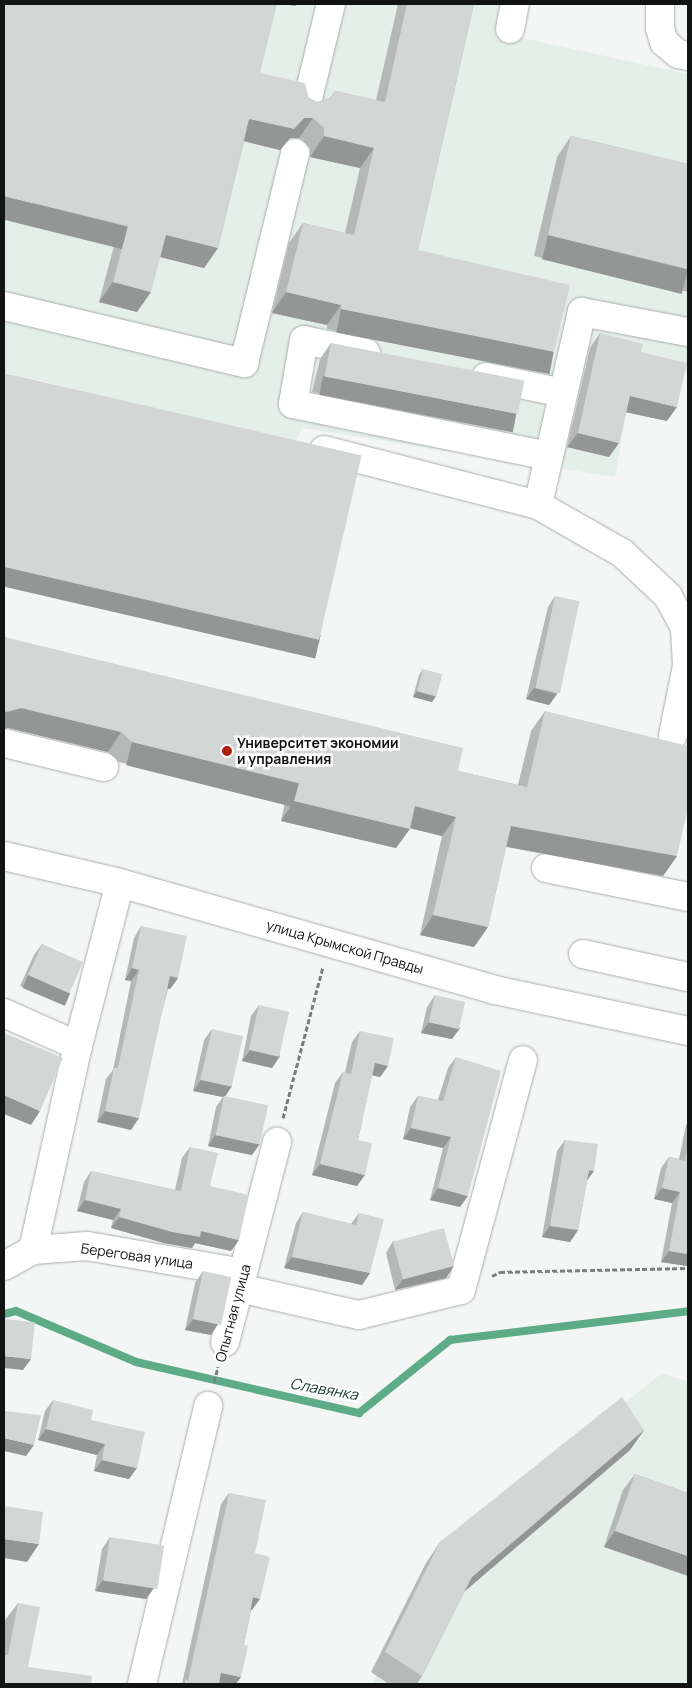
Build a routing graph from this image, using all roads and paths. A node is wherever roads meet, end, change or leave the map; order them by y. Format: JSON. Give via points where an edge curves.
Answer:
{"nodes":[{"id":1,"x":331,"y":4,"type":"edge"},
{"id":2,"x":660,"y":4,"type":"edge"},
{"id":3,"x":688,"y":56,"type":"edge"},
{"id":4,"x":306,"y":107,"type":"edge"},
{"id":5,"x":295,"y":153,"type":"dead end"},
{"id":6,"x":4,"y":306,"type":"edge"},
{"id":7,"x":688,"y":332,"type":"edge"},
{"id":8,"x":391,"y":358,"type":"edge"},
{"id":9,"x":458,"y":371,"type":"edge"},
{"id":10,"x":564,"y":392,"type":"junction"},
{"id":11,"x":300,"y":445,"type":"edge"},
{"id":12,"x":549,"y":456,"type":"junction"},
{"id":13,"x":538,"y":505,"type":"junction"},
{"id":14,"x":686,"y":635,"type":"edge"},
{"id":15,"x":673,"y":735,"type":"dead end"},
{"id":16,"x":4,"y":743,"type":"edge"},
{"id":17,"x":104,"y":767,"type":"dead end"},
{"id":18,"x":4,"y":856,"type":"edge"},
{"id":19,"x":546,"y":868,"type":"dead end"},
{"id":20,"x":120,"y":883,"type":"junction"},
{"id":21,"x":688,"y":897,"type":"edge"},
{"id":22,"x":329,"y":942,"type":"junction"},
{"id":23,"x":583,"y":954,"type":"dead end"},
{"id":24,"x":688,"y":977,"type":"edge"},
{"id":25,"x":4,"y":1013,"type":"edge"},
{"id":26,"x":688,"y":1031,"type":"edge"},
{"id":27,"x":78,"y":1046,"type":"junction"},
{"id":28,"x":522,"y":1060,"type":"dead end"},
{"id":29,"x":277,"y":1142,"type":"joint"},
{"id":30,"x":33,"y":1250,"type":"junction"},
{"id":31,"x":4,"y":1266,"type":"edge"},
{"id":32,"x":688,"y":1268,"type":"edge"},
{"id":33,"x":241,"y":1280,"type":"junction"},
{"id":34,"x":461,"y":1290,"type":"junction"},
{"id":35,"x":225,"y":1342,"type":"joint"},
{"id":36,"x":208,"y":1406,"type":"joint"},
{"id":37,"x":142,"y":1684,"type":"edge"}],
"edges":[{"from":1,"to":4,"type":"street"},
{"from":2,"to":3,"type":"street","via":[[660,28],[664,42],[678,54]]},
{"from":5,"to":6,"type":"street","via":[[244,363]]},
{"from":7,"to":10,"type":"street","via":[[582,312]]},
{"from":8,"to":12,"type":"street","via":[[304,340],[293,404]]},
{"from":9,"to":10,"type":"street"},
{"from":10,"to":12,"type":"street"},
{"from":11,"to":13,"type":"street"},
{"from":12,"to":13,"type":"street"},
{"from":13,"to":14,"type":"street","via":[[622,553],[668,596]]},
{"from":14,"to":15,"type":"street","via":[[687,666]]},
{"from":16,"to":17,"type":"street"},
{"from":18,"to":20,"type":"street","name":"улица Крымской Правды"},
{"from":19,"to":21,"type":"street"},
{"from":20,"to":22,"type":"street","name":"улица Крымской Правды"},
{"from":20,"to":27,"type":"street"},
{"from":22,"to":26,"type":"street","name":"улица Крымской Правды","via":[[495,990]]},
{"from":22,"to":29,"type":"path"},
{"from":23,"to":24,"type":"street"},
{"from":25,"to":27,"type":"street"},
{"from":27,"to":30,"type":"street"},
{"from":28,"to":34,"type":"street"},
{"from":29,"to":33,"type":"street","name":"Опытная улица"},
{"from":30,"to":31,"type":"street","name":"Береговая улица"},
{"from":30,"to":33,"type":"street","name":"Береговая улица","via":[[87,1246]]},
{"from":32,"to":34,"type":"path","via":[[500,1272]]},
{"from":33,"to":34,"type":"street","name":"Береговая улица","via":[[359,1315]]},
{"from":33,"to":35,"type":"street","name":"Опытная улица"},
{"from":35,"to":36,"type":"path","name":"Опытная улица"},
{"from":36,"to":37,"type":"street"}]}
